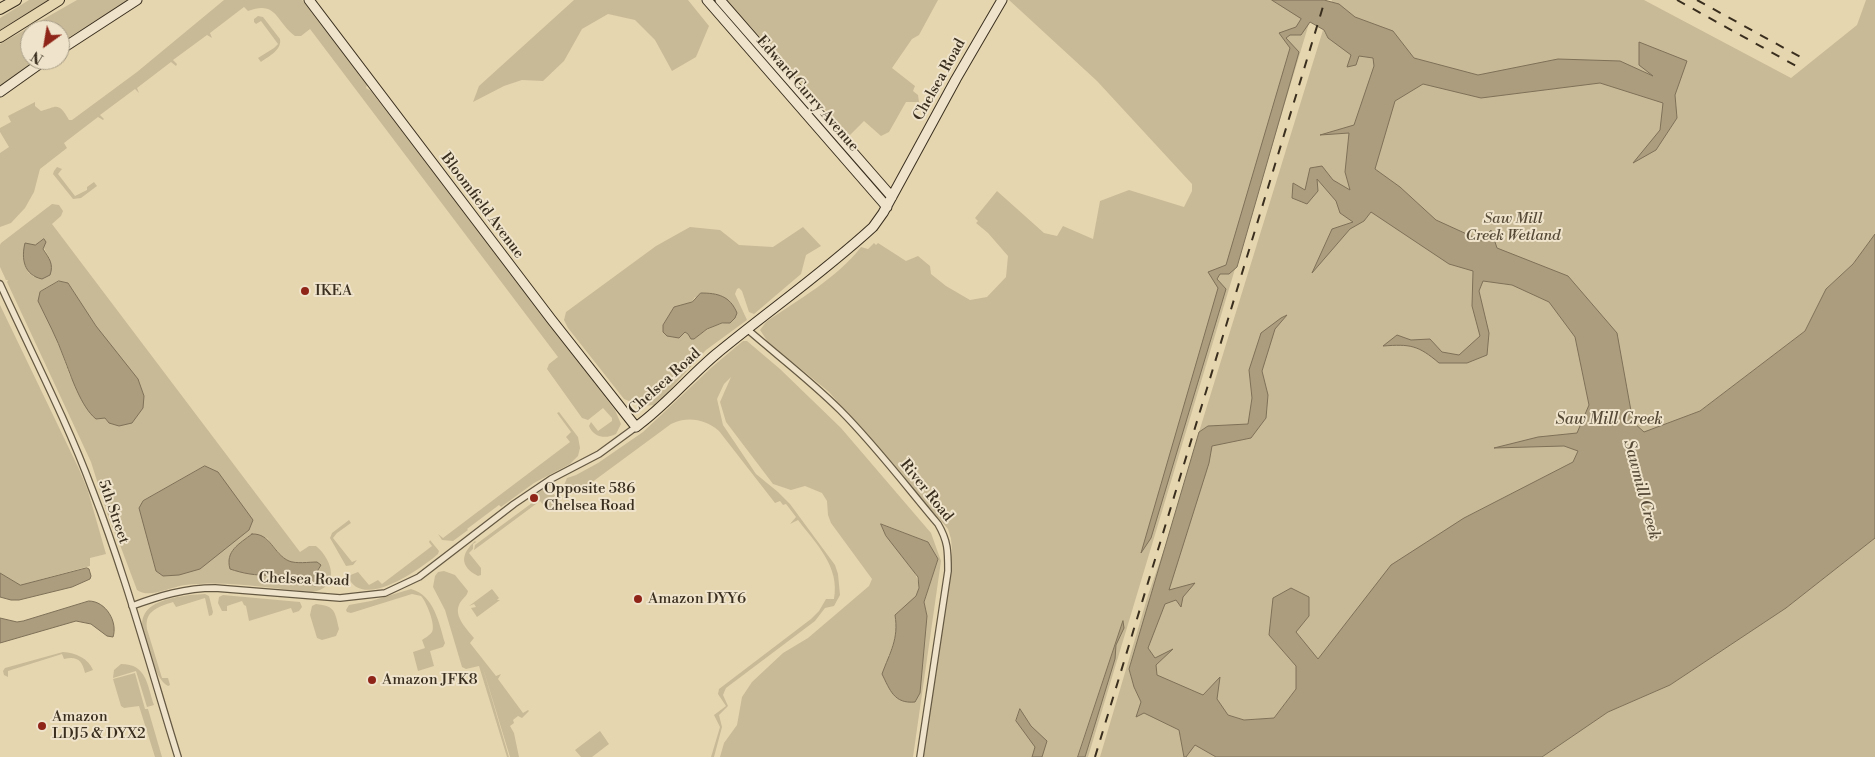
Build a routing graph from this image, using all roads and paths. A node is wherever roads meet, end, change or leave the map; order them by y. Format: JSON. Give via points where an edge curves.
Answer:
{"nodes":[{"id":1,"x":16,"y":0,"type":"edge"},
{"id":2,"x":59,"y":0,"type":"edge"},
{"id":3,"x":137,"y":0,"type":"edge"},
{"id":4,"x":309,"y":0,"type":"edge"},
{"id":5,"x":707,"y":0,"type":"edge"},
{"id":6,"x":720,"y":0,"type":"edge"},
{"id":7,"x":1002,"y":0,"type":"edge"},
{"id":8,"x":0,"y":10,"type":"edge"},
{"id":9,"x":0,"y":36,"type":"edge"},
{"id":10,"x":70,"y":44,"type":"edge"},
{"id":11,"x":31,"y":70,"type":"edge"},
{"id":12,"x":0,"y":92,"type":"edge"},
{"id":13,"x":810,"y":104,"type":"junction"},
{"id":14,"x":803,"y":110,"type":"junction"},
{"id":15,"x":892,"y":197,"type":"junction"},
{"id":16,"x":886,"y":207,"type":"junction"},
{"id":17,"x":0,"y":284,"type":"edge"},
{"id":18,"x":747,"y":329,"type":"junction"},
{"id":19,"x":636,"y":427,"type":"junction"},
{"id":20,"x":132,"y":606,"type":"junction"},
{"id":21,"x":178,"y":757,"type":"edge"},
{"id":22,"x":920,"y":757,"type":"edge"}],
"edges":[{"from":1,"to":8,"type":"highway"},
{"from":2,"to":9,"type":"highway"},
{"from":3,"to":10,"type":"street"},
{"from":4,"to":19,"type":"street","name":"Bloomfield Avenue"},
{"from":5,"to":14,"type":"street","name":"Edward Curry Avenue"},
{"from":6,"to":13,"type":"street","name":"Edward Curry Avenue"},
{"from":7,"to":15,"type":"street","name":"Chelsea Road"},
{"from":11,"to":12,"type":"street"},
{"from":13,"to":14,"type":"street"},
{"from":13,"to":15,"type":"street","name":"Edward Curry Avenue"},
{"from":14,"to":16,"type":"street","name":"Edward Curry Avenue"},
{"from":15,"to":16,"type":"street","name":"Chelsea Road"},
{"from":16,"to":18,"type":"street","name":"Chelsea Road","via":[[873,227]]},
{"from":17,"to":20,"type":"street","name":"5th Street","via":[[93,490]]},
{"from":18,"to":19,"type":"street","name":"Chelsea Road","via":[[688,378],[655,414]]},
{"from":18,"to":22,"type":"street","name":"River Road","via":[[842,412],[946,537],[948,571]]},
{"from":19,"to":20,"type":"street","name":"Chelsea Road","via":[[599,454],[551,479],[514,504],[420,577],[385,593],[340,598],[196,588],[167,593]]},
{"from":20,"to":21,"type":"street","name":"5th Street"}]}
